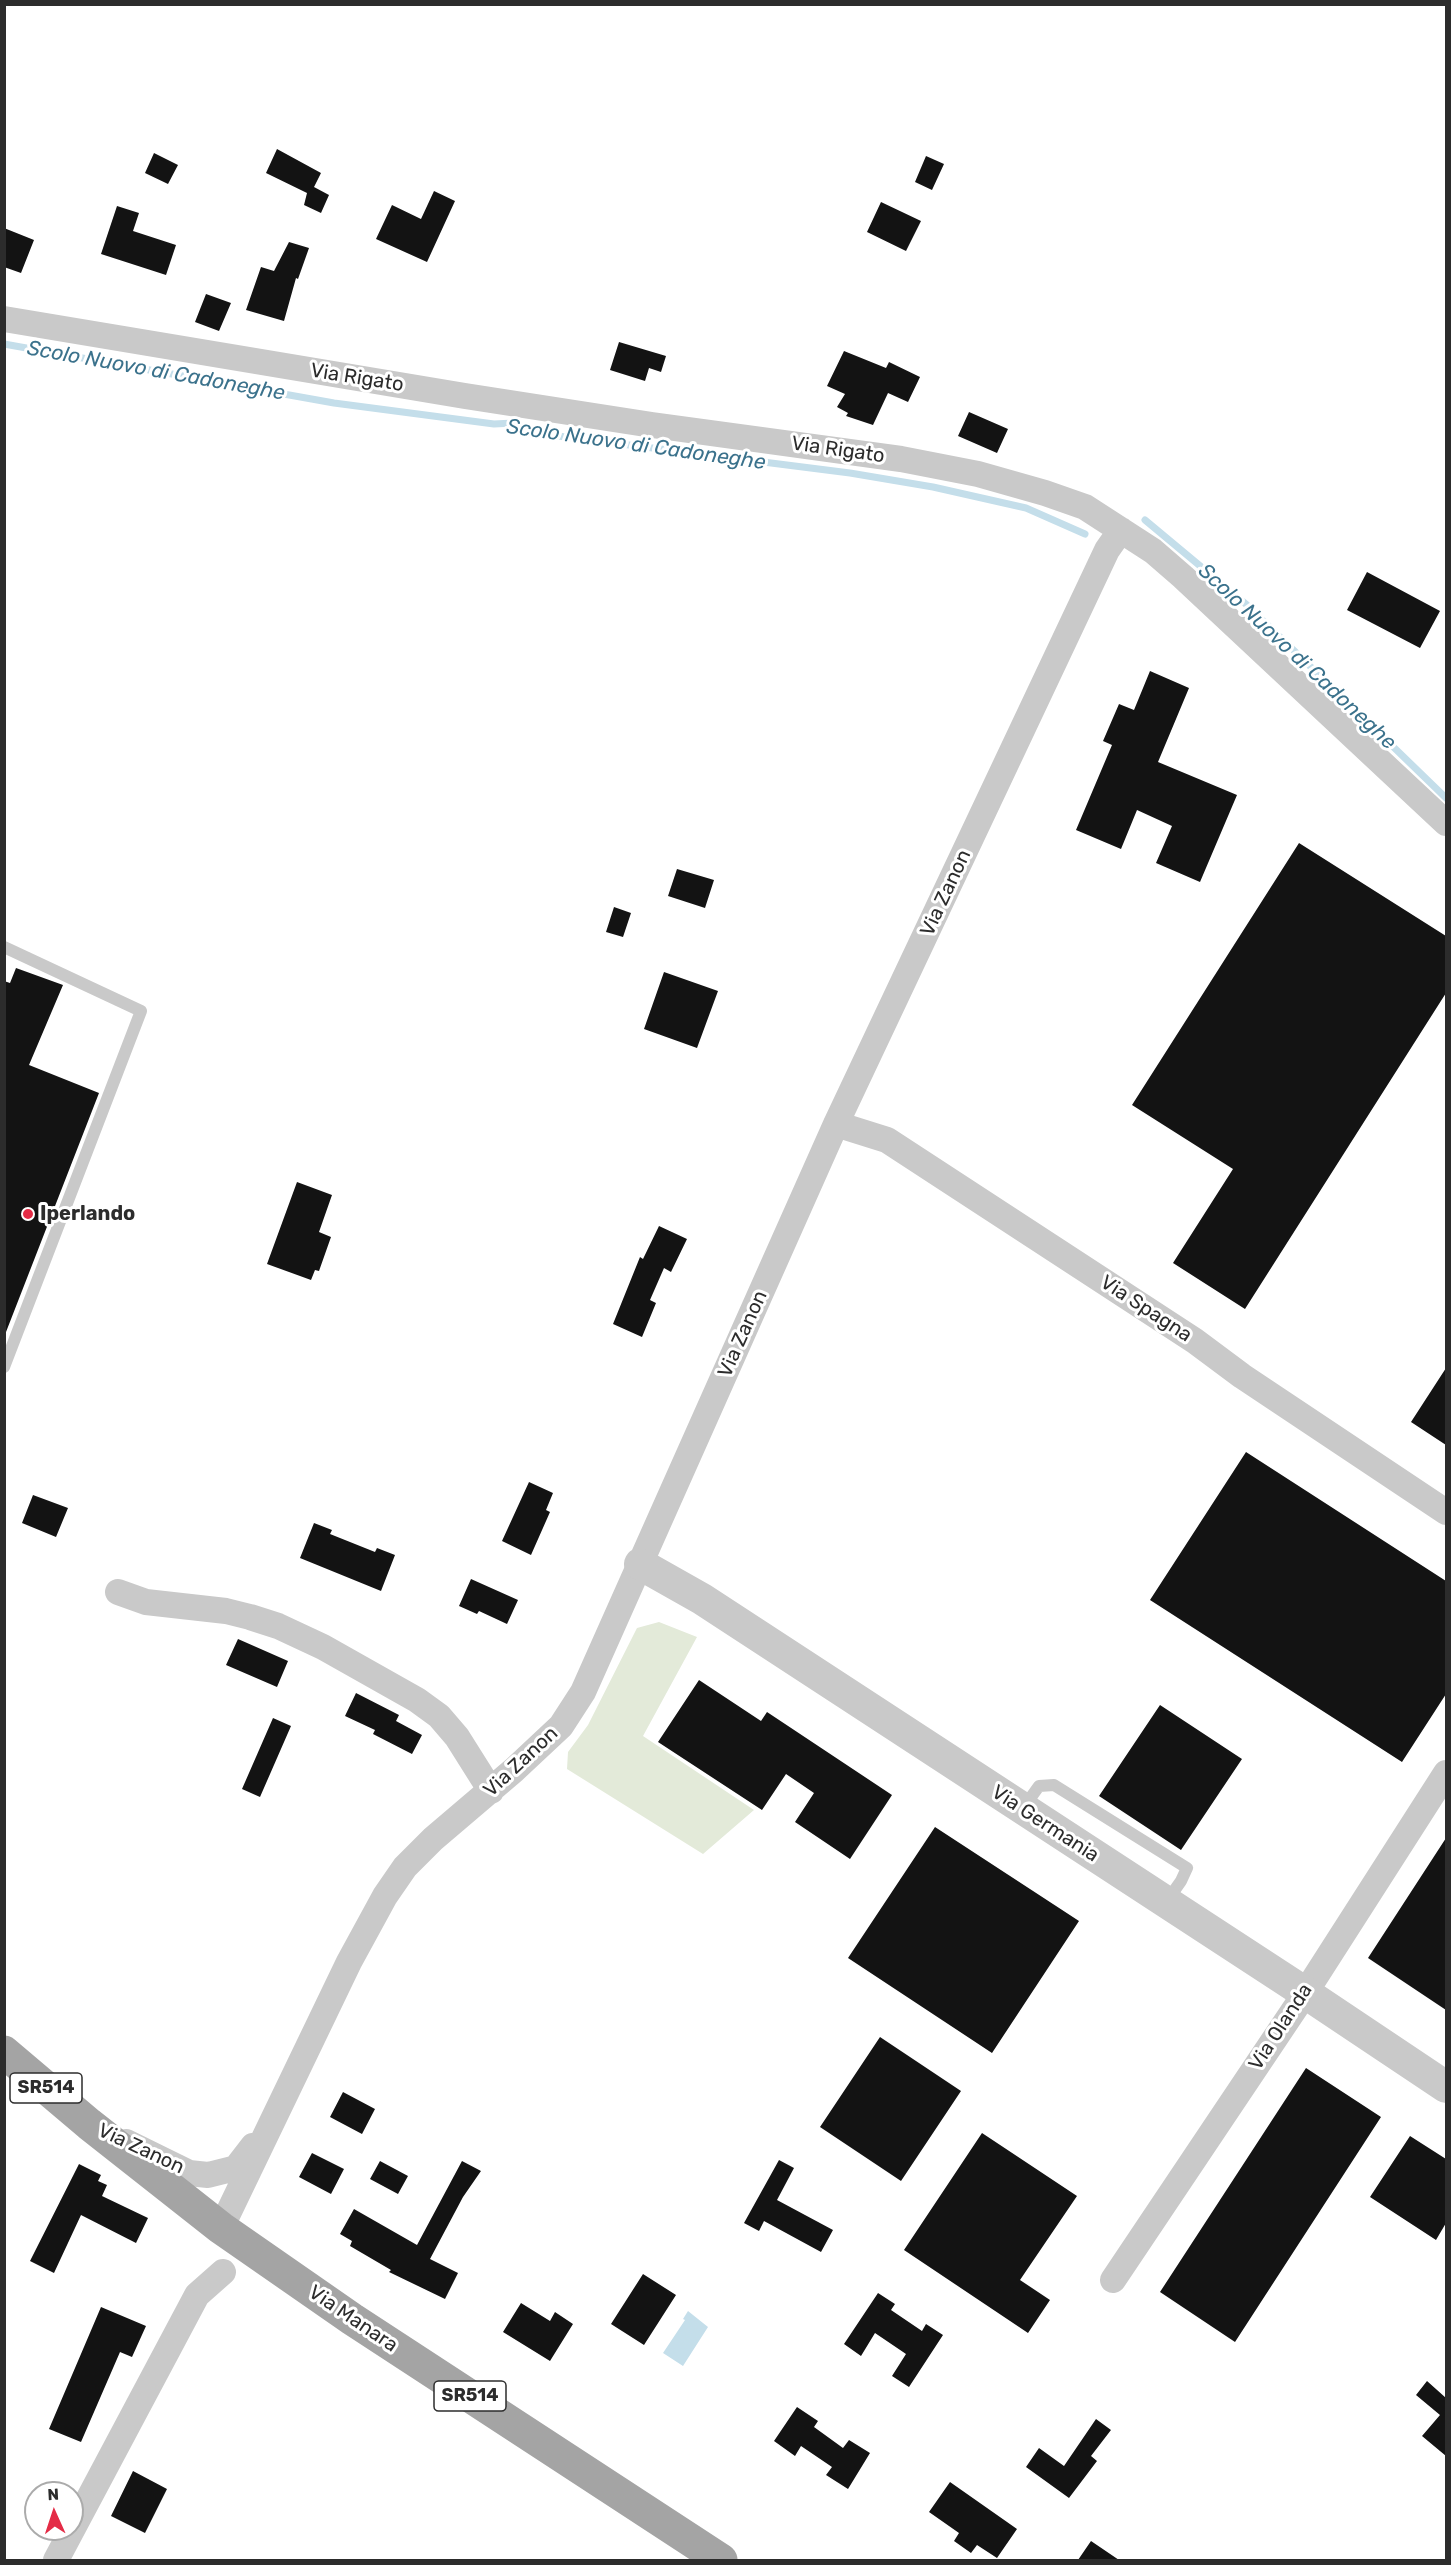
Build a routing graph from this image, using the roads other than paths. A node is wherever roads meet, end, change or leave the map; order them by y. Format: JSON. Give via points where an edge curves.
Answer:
{"nodes":[{"id":1,"x":4,"y":319,"type":"edge"},
{"id":2,"x":1121,"y":530,"type":"junction"},
{"id":3,"x":1446,"y":823,"type":"edge"},
{"id":4,"x":4,"y":947,"type":"edge"},
{"id":5,"x":836,"y":1124,"type":"junction"},
{"id":6,"x":4,"y":1368,"type":"edge"},
{"id":7,"x":1446,"y":1512,"type":"edge"},
{"id":8,"x":640,"y":1564,"type":"junction"},
{"id":9,"x":118,"y":1592,"type":"dead end"},
{"id":10,"x":1446,"y":1773,"type":"edge"},
{"id":11,"x":491,"y":1791,"type":"junction"},
{"id":12,"x":1304,"y":1992,"type":"junction"},
{"id":13,"x":4,"y":2052,"type":"edge"},
{"id":14,"x":292,"y":2085,"type":"junction"},
{"id":15,"x":1446,"y":2088,"type":"edge"},
{"id":16,"x":89,"y":2124,"type":"junction"},
{"id":17,"x":221,"y":2228,"type":"junction"},
{"id":18,"x":223,"y":2272,"type":"dead end"},
{"id":19,"x":1113,"y":2280,"type":"dead end"},
{"id":20,"x":56,"y":2560,"type":"edge"},
{"id":21,"x":722,"y":2560,"type":"edge"}],
"edges":[{"from":1,"to":2,"type":"street","name":"Via Rigato","via":[[465,396],[901,459],[978,474],[1045,493],[1085,507]]},
{"from":2,"to":3,"type":"street","name":"Via Rigato","via":[[1183,577]]},
{"from":2,"to":5,"type":"street","name":"Via Zanon","via":[[1107,550]]},
{"from":4,"to":6,"type":"lane","via":[[141,1011]]},
{"from":5,"to":7,"type":"street","name":"Via Spagna","via":[[887,1140],[1195,1341]]},
{"from":5,"to":8,"type":"street","name":"Via Zanon"},
{"from":8,"to":11,"type":"street","name":"Via Zanon","via":[[583,1692],[561,1726]]},
{"from":8,"to":12,"type":"street","name":"Via Germania","via":[[702,1599]]},
{"from":9,"to":11,"type":"street","via":[[146,1602],[250,1617],[323,1647],[439,1716]]},
{"from":10,"to":12,"type":"street","name":"Via Olanda"},
{"from":11,"to":14,"type":"street","name":"Via Zanon","via":[[433,1839],[405,1867],[385,1896],[349,1962]]},
{"from":12,"to":15,"type":"street","name":"Via Germania"},
{"from":12,"to":19,"type":"street","name":"Via Olanda"},
{"from":13,"to":16,"type":"main road","name":"Via Manara","number":"SR514"},
{"from":14,"to":16,"type":"street","name":"Via Zanon","via":[[236,2168],[222,2173],[189,2173]]},
{"from":14,"to":17,"type":"street","name":"Via Zanon"},
{"from":16,"to":17,"type":"main road","name":"Via Manara","number":"SR514"},
{"from":17,"to":21,"type":"main road","name":"Via Manara","number":"SR514","via":[[352,2319]]},
{"from":18,"to":20,"type":"street","via":[[197,2295]]}]}
